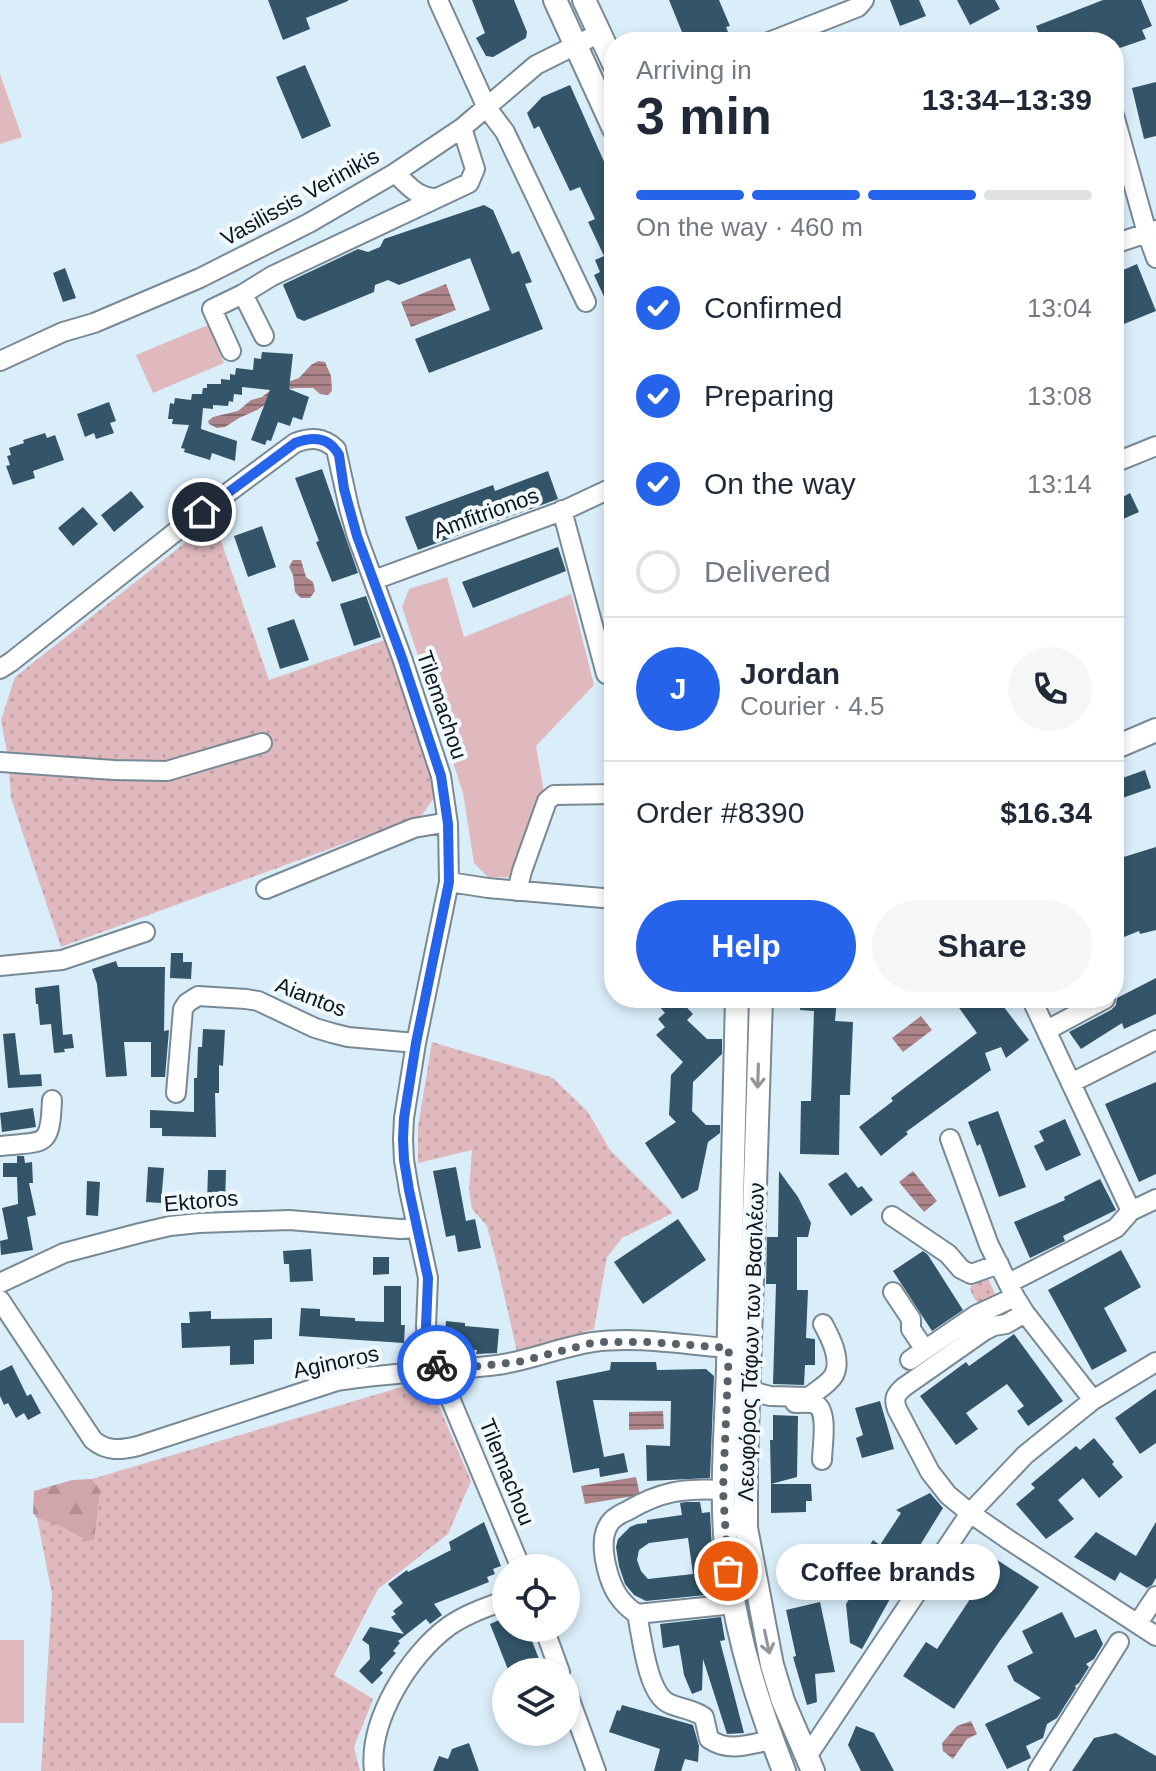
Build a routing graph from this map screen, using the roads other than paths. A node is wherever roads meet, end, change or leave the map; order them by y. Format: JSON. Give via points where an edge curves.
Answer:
{"nodes":[{"id":1,"x":438,"y":0,"type":"edge"},
{"id":2,"x":555,"y":0,"type":"edge"},
{"id":3,"x":584,"y":0,"type":"edge"},
{"id":4,"x":864,"y":0,"type":"edge"},
{"id":5,"x":794,"y":32,"type":"edge"},
{"id":6,"x":600,"y":33,"type":"junction"},
{"id":7,"x":604,"y":42,"type":"edge"},
{"id":8,"x":575,"y":45,"type":"junction"},
{"id":9,"x":604,"y":107,"type":"edge"},
{"id":10,"x":487,"y":108,"type":"junction"},
{"id":11,"x":462,"y":128,"type":"junction"},
{"id":12,"x":1124,"y":146,"type":"edge"},
{"id":13,"x":395,"y":173,"type":"junction"},
{"id":14,"x":436,"y":198,"type":"junction"},
{"id":15,"x":1152,"y":232,"type":"edge"},
{"id":16,"x":1124,"y":241,"type":"edge"},
{"id":17,"x":1156,"y":258,"type":"edge"},
{"id":18,"x":243,"y":294,"type":"junction"},
{"id":19,"x":586,"y":302,"type":"dead end"},
{"id":20,"x":264,"y":336,"type":"dead end"},
{"id":21,"x":231,"y":351,"type":"dead end"},
{"id":22,"x":0,"y":361,"type":"edge"},
{"id":23,"x":1156,"y":446,"type":"edge"},
{"id":24,"x":1124,"y":459,"type":"edge"},
{"id":25,"x":604,"y":491,"type":"edge"},
{"id":26,"x":562,"y":510,"type":"junction"},
{"id":27,"x":374,"y":580,"type":"junction"},
{"id":28,"x":604,"y":667,"type":"edge"},
{"id":29,"x":0,"y":669,"type":"edge"},
{"id":30,"x":1156,"y":730,"type":"edge"},
{"id":31,"x":262,"y":743,"type":"dead end"},
{"id":32,"x":1124,"y":744,"type":"edge"},
{"id":33,"x":0,"y":762,"type":"edge"},
{"id":34,"x":604,"y":794,"type":"edge"},
{"id":35,"x":448,"y":824,"type":"junction"},
{"id":36,"x":449,"y":882,"type":"junction"},
{"id":37,"x":266,"y":889,"type":"dead end"},
{"id":38,"x":517,"y":891,"type":"junction"},
{"id":39,"x":604,"y":898,"type":"edge"},
{"id":40,"x":145,"y":932,"type":"dead end"},
{"id":41,"x":0,"y":966,"type":"edge"},
{"id":42,"x":737,"y":1008,"type":"edge"},
{"id":43,"x":761,"y":1008,"type":"edge"},
{"id":44,"x":1036,"y":1008,"type":"edge"},
{"id":45,"x":1088,"y":1008,"type":"edge"},
{"id":46,"x":1047,"y":1030,"type":"junction"},
{"id":47,"x":1156,"y":1040,"type":"edge"},
{"id":48,"x":416,"y":1043,"type":"junction"},
{"id":49,"x":1071,"y":1083,"type":"junction"},
{"id":50,"x":176,"y":1093,"type":"dead end"},
{"id":51,"x":52,"y":1100,"type":"dead end"},
{"id":52,"x":950,"y":1139,"type":"dead end"},
{"id":53,"x":0,"y":1146,"type":"edge"},
{"id":54,"x":1156,"y":1199,"type":"edge"},
{"id":55,"x":1131,"y":1211,"type":"junction"},
{"id":56,"x":892,"y":1216,"type":"dead end"},
{"id":57,"x":416,"y":1228,"type":"junction"},
{"id":58,"x":999,"y":1264,"type":"junction"},
{"id":59,"x":0,"y":1283,"type":"edge"},
{"id":60,"x":893,"y":1292,"type":"dead end"},
{"id":61,"x":1016,"y":1298,"type":"junction"},
{"id":62,"x":0,"y":1300,"type":"edge"},
{"id":63,"x":823,"y":1324,"type":"dead end"},
{"id":64,"x":729,"y":1348,"type":"junction"},
{"id":65,"x":1156,"y":1362,"type":"edge"},
{"id":66,"x":440,"y":1370,"type":"junction"},
{"id":67,"x":748,"y":1396,"type":"junction"},
{"id":68,"x":1093,"y":1400,"type":"junction"},
{"id":69,"x":822,"y":1460,"type":"dead end"},
{"id":70,"x":723,"y":1490,"type":"junction"},
{"id":71,"x":970,"y":1513,"type":"junction"},
{"id":72,"x":515,"y":1554,"type":"edge"},
{"id":73,"x":1156,"y":1596,"type":"edge"},
{"id":74,"x":734,"y":1604,"type":"junction"},
{"id":75,"x":492,"y":1605,"type":"edge"},
{"id":76,"x":637,"y":1614,"type":"junction"},
{"id":77,"x":1138,"y":1623,"type":"junction"},
{"id":78,"x":1156,"y":1636,"type":"edge"},
{"id":79,"x":1119,"y":1642,"type":"dead end"},
{"id":80,"x":580,"y":1727,"type":"edge"},
{"id":81,"x":772,"y":1740,"type":"junction"},
{"id":82,"x":809,"y":1764,"type":"edge"},
{"id":83,"x":374,"y":1771,"type":"edge"},
{"id":84,"x":596,"y":1771,"type":"edge"},
{"id":85,"x":784,"y":1771,"type":"edge"},
{"id":86,"x":1038,"y":1771,"type":"edge"}],
"edges":[{"from":1,"to":10,"type":"street"},
{"from":2,"to":8,"type":"main road"},
{"from":3,"to":6,"type":"main road"},
{"from":4,"to":5,"type":"street"},
{"from":6,"to":7,"type":"main road"},
{"from":6,"to":8,"type":"street","name":"Vasilissis Verinikis"},
{"from":8,"to":9,"type":"main road"},
{"from":8,"to":10,"type":"street","name":"Vasilissis Verinikis","via":[[536,65]]},
{"from":10,"to":11,"type":"street","name":"Vasilissis Verinikis"},
{"from":10,"to":19,"type":"street","via":[[505,132]]},
{"from":11,"to":13,"type":"street","name":"Vasilissis Verinikis"},
{"from":11,"to":14,"type":"street","via":[[473,176]]},
{"from":12,"to":15,"type":"street"},
{"from":13,"to":14,"type":"street","via":[[419,195]]},
{"from":13,"to":22,"type":"street","name":"Vasilissis Verinikis","via":[[200,278]]},
{"from":14,"to":18,"type":"street"},
{"from":15,"to":16,"type":"street"},
{"from":15,"to":17,"type":"street"},
{"from":18,"to":20,"type":"street"},
{"from":18,"to":21,"type":"street","via":[[212,309]]},
{"from":23,"to":24,"type":"street"},
{"from":25,"to":26,"type":"street","name":"Amfitrionos"},
{"from":26,"to":27,"type":"street","name":"Amfitrionos"},
{"from":26,"to":28,"type":"street"},
{"from":27,"to":29,"type":"street","name":"Tilemachou","via":[[349,508],[339,455],[319,438],[304,440],[179,529]]},
{"from":27,"to":35,"type":"street","name":"Tilemachou","via":[[441,776]]},
{"from":30,"to":32,"type":"main road"},
{"from":31,"to":33,"type":"street","via":[[167,771]]},
{"from":34,"to":38,"type":"street","via":[[554,795],[547,801]]},
{"from":35,"to":36,"type":"street","name":"Tilemachou"},
{"from":35,"to":37,"type":"street","via":[[414,828]]},
{"from":36,"to":38,"type":"street"},
{"from":36,"to":48,"type":"street","name":"Tilemachou"},
{"from":38,"to":39,"type":"street"},
{"from":40,"to":41,"type":"street","via":[[62,960]]},
{"from":42,"to":64,"type":"main road","name":"Λεωφόρος Τάφων των Βασιλέων"},
{"from":43,"to":67,"type":"main road","name":"Λεωφόρος Τάφων των Βασιλέων","one_way":true},
{"from":44,"to":46,"type":"street"},
{"from":45,"to":46,"type":"street"},
{"from":46,"to":49,"type":"street"},
{"from":47,"to":49,"type":"street"},
{"from":48,"to":50,"type":"street","name":"Aiantos","via":[[348,1037],[258,1001],[198,996],[183,1009]]},
{"from":48,"to":57,"type":"street","name":"Tilemachou","via":[[403,1139]]},
{"from":49,"to":55,"type":"street"},
{"from":51,"to":53,"type":"street","via":[[51,1125],[41,1142]]},
{"from":52,"to":58,"type":"street"},
{"from":54,"to":55,"type":"street"},
{"from":55,"to":61,"type":"street","via":[[1116,1228]]},
{"from":56,"to":58,"type":"street","via":[[971,1274]]},
{"from":57,"to":59,"type":"street","name":"Ektoros","via":[[289,1220],[170,1226],[64,1253]]},
{"from":57,"to":66,"type":"street","name":"Tilemachou","via":[[428,1278],[427,1343]]},
{"from":58,"to":61,"type":"street"},
{"from":60,"to":61,"type":"street","via":[[911,1319],[918,1355],[976,1315]]},
{"from":61,"to":68,"type":"street"},
{"from":61,"to":71,"type":"street","via":[[1006,1324],[984,1331],[895,1396],[930,1472]]},
{"from":62,"to":66,"type":"street","name":"Aginoros","via":[[102,1447],[138,1446],[337,1381]]},
{"from":63,"to":67,"type":"street","via":[[836,1357],[829,1380],[809,1397]]},
{"from":64,"to":66,"type":"street","name":"Aginoros","via":[[596,1342],[518,1362]]},
{"from":64,"to":70,"type":"main road","name":"Λεωφόρος Τάφων των Βασιλέων"},
{"from":65,"to":68,"type":"street"},
{"from":66,"to":72,"type":"street","name":"Tilemachou"},
{"from":67,"to":69,"type":"street","via":[[819,1407],[824,1416]]},
{"from":67,"to":82,"type":"main road","name":"Λεωφόρος Τάφων των Βασιλέων","one_way":true,"via":[[746,1528],[772,1665]]},
{"from":68,"to":71,"type":"street","via":[[1025,1455]]},
{"from":70,"to":74,"type":"main road","name":"Λεωφόρος Τάφων των Βασιλέων"},
{"from":70,"to":76,"type":"street","via":[[670,1491],[608,1524],[604,1558],[611,1586]]},
{"from":71,"to":77,"type":"street"},
{"from":71,"to":82,"type":"street"},
{"from":73,"to":77,"type":"street"},
{"from":74,"to":76,"type":"street"},
{"from":74,"to":81,"type":"main road","name":"Λεωφόρος Τάφων των Βασιλέων","via":[[746,1662]]},
{"from":75,"to":83,"type":"street","via":[[450,1626],[405,1673],[381,1719]]},
{"from":76,"to":81,"type":"street","via":[[658,1695],[704,1717],[709,1739],[719,1746]]},
{"from":77,"to":78,"type":"street"},
{"from":79,"to":86,"type":"street"},
{"from":80,"to":84,"type":"street"},
{"from":81,"to":85,"type":"main road","name":"Λεωφόρος Τάφων των Βασιλέων"}]}
